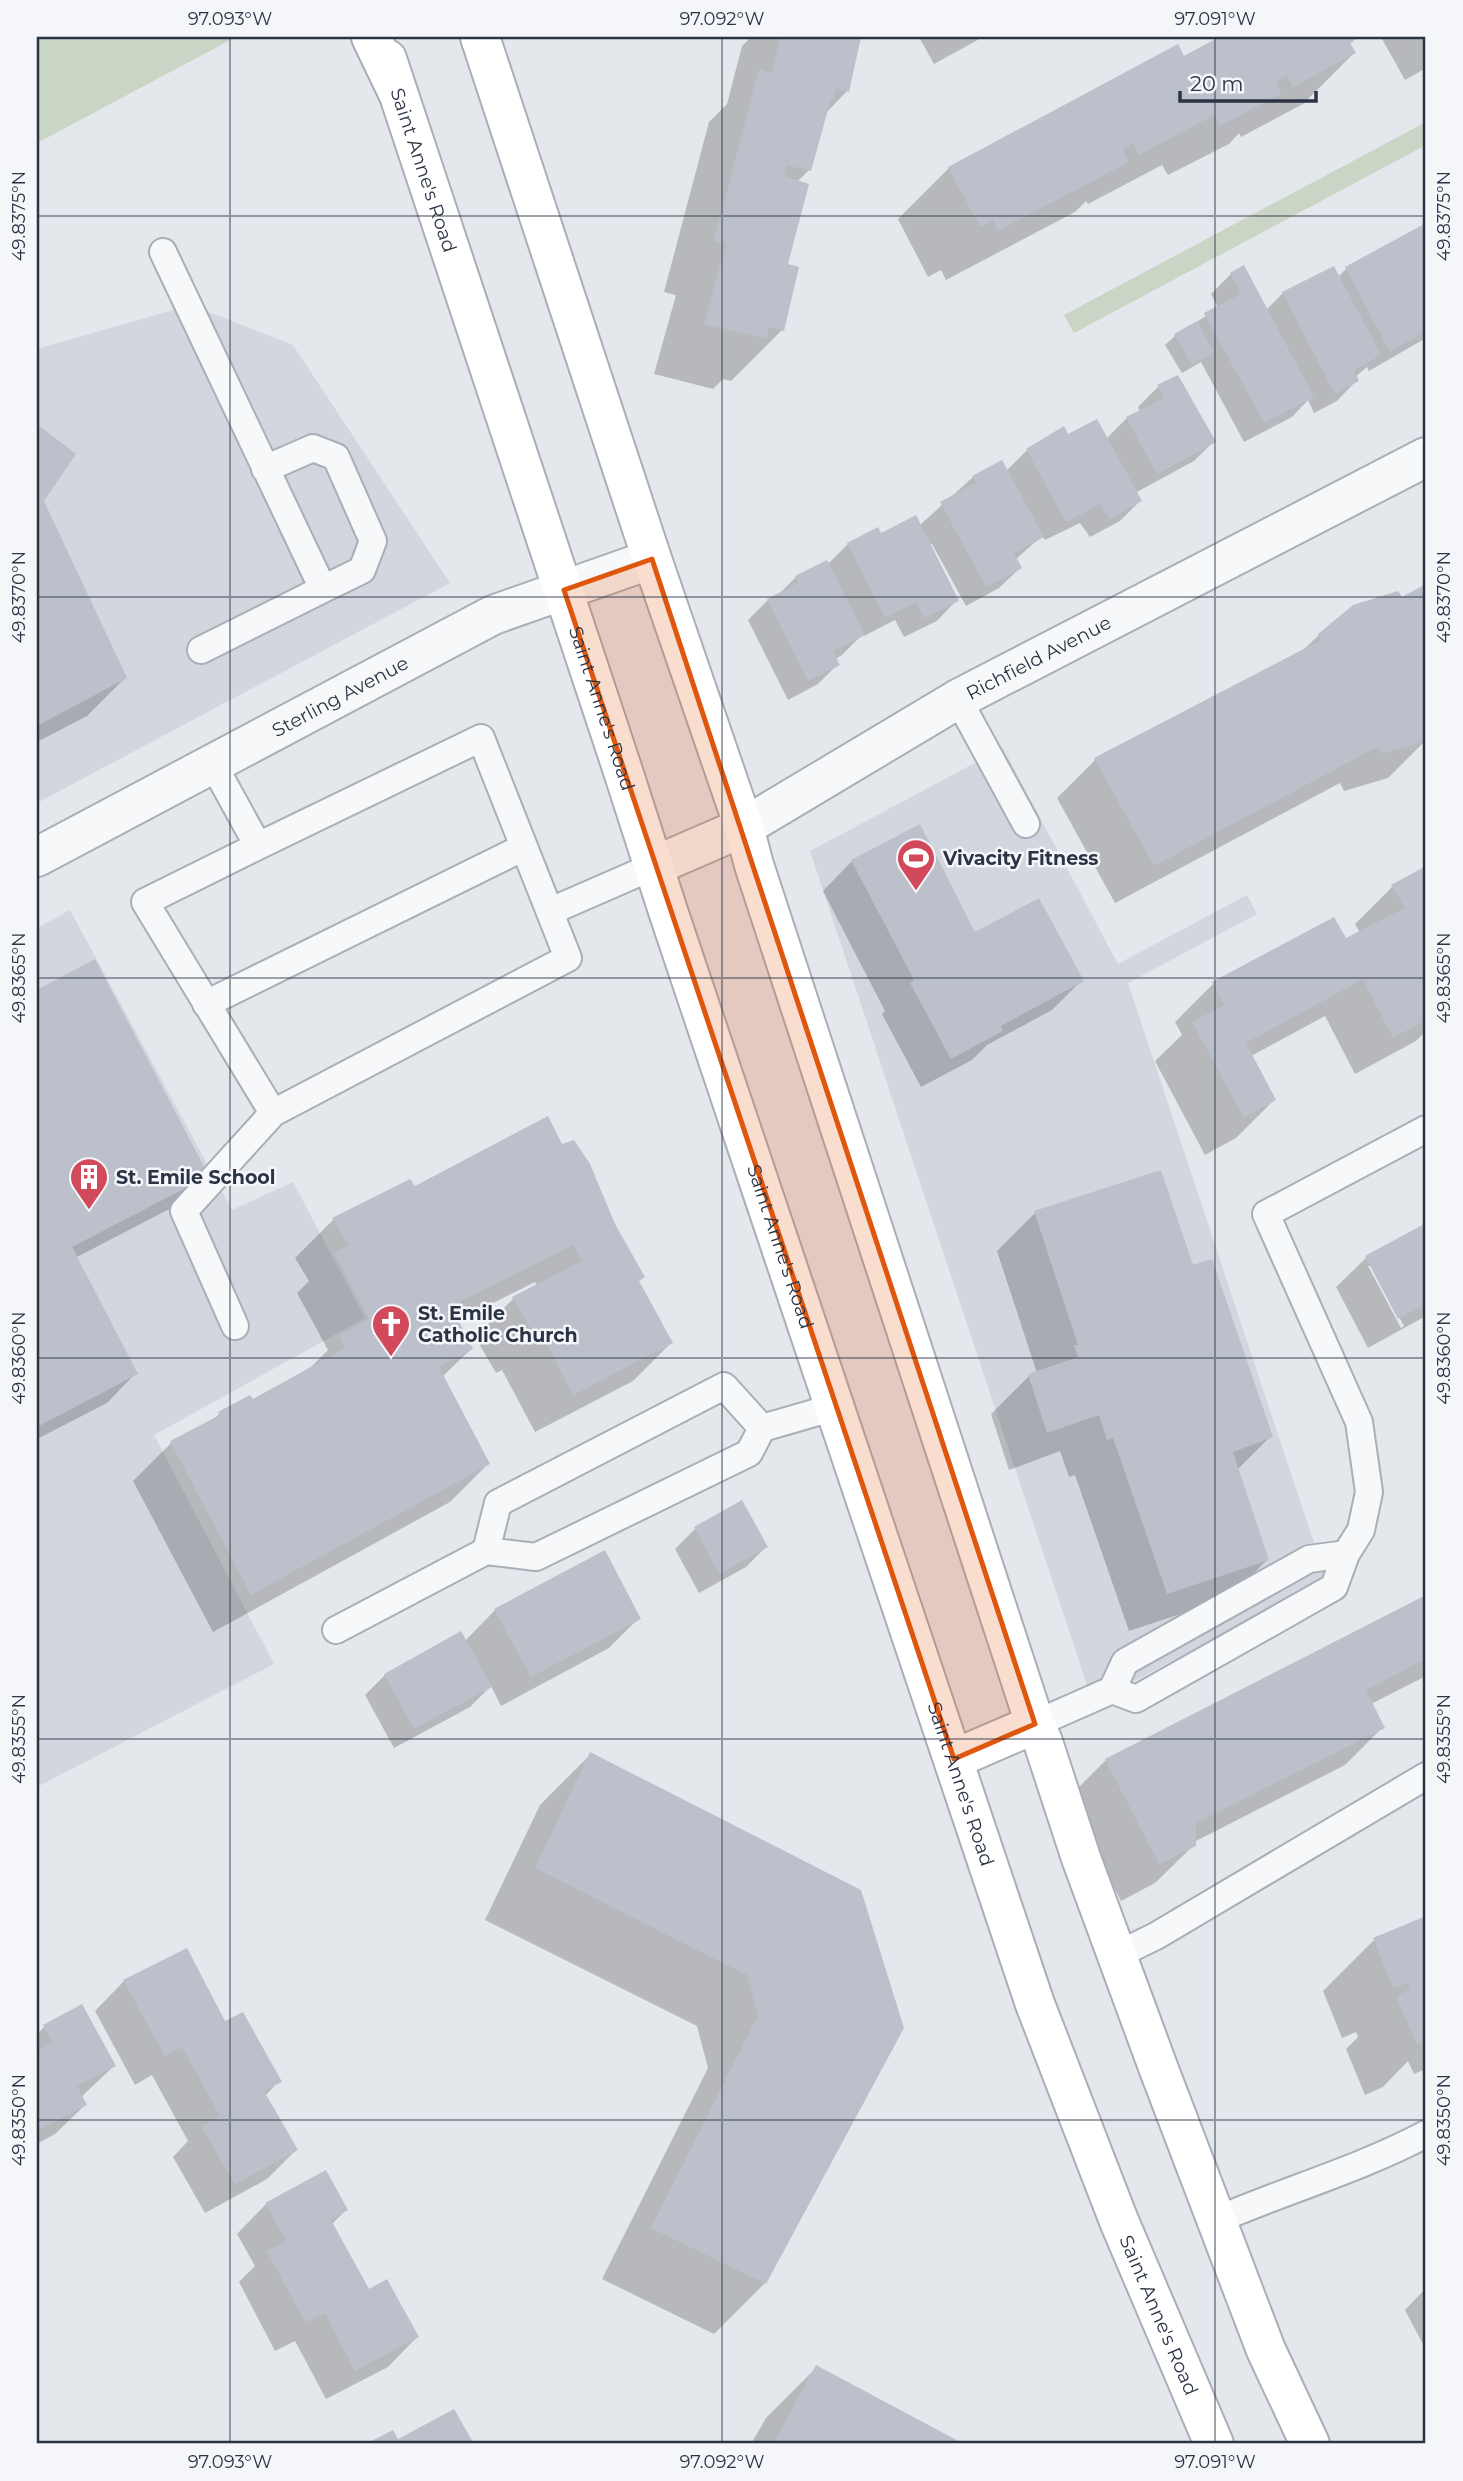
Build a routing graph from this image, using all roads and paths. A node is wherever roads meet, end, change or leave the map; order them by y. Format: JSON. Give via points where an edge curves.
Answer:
{"nodes":[{"id":1,"x":371,"y":37,"type":"edge"},
{"id":2,"x":379,"y":37,"type":"edge"},
{"id":3,"x":481,"y":38,"type":"edge"},
{"id":4,"x":397,"y":91,"type":"junction"},
{"id":5,"x":163,"y":252,"type":"dead end"},
{"id":6,"x":1426,"y":457,"type":"edge"},
{"id":7,"x":265,"y":469,"type":"junction"},
{"id":8,"x":652,"y":559,"type":"junction"},
{"id":9,"x":323,"y":589,"type":"junction"},
{"id":10,"x":564,"y":590,"type":"junction"},
{"id":11,"x":201,"y":650,"type":"dead end"},
{"id":12,"x":958,"y":699,"type":"junction"},
{"id":13,"x":213,"y":764,"type":"junction"},
{"id":14,"x":1026,"y":824,"type":"dead end"},
{"id":15,"x":744,"y":827,"type":"junction"},
{"id":16,"x":258,"y":846,"type":"junction"},
{"id":17,"x":524,"y":847,"type":"junction"},
{"id":18,"x":37,"y":857,"type":"edge"},
{"id":19,"x":654,"y":866,"type":"junction"},
{"id":20,"x":551,"y":911,"type":"junction"},
{"id":21,"x":206,"y":1003,"type":"junction"},
{"id":22,"x":273,"y":1113,"type":"junction"},
{"id":23,"x":1426,"y":1129,"type":"edge"},
{"id":24,"x":235,"y":1326,"type":"dead end"},
{"id":25,"x":835,"y":1407,"type":"junction"},
{"id":26,"x":762,"y":1428,"type":"junction"},
{"id":27,"x":486,"y":1551,"type":"junction"},
{"id":28,"x":1346,"y":1554,"type":"junction"},
{"id":29,"x":336,"y":1630,"type":"dead end"},
{"id":30,"x":1112,"y":1690,"type":"junction"},
{"id":31,"x":1035,"y":1724,"type":"junction"},
{"id":32,"x":954,"y":1759,"type":"junction"},
{"id":33,"x":1426,"y":1776,"type":"edge"},
{"id":34,"x":1117,"y":1955,"type":"junction"},
{"id":35,"x":1426,"y":2134,"type":"edge"},
{"id":36,"x":1217,"y":2220,"type":"junction"},
{"id":37,"x":1214,"y":2444,"type":"edge"},
{"id":38,"x":1310,"y":2444,"type":"edge"}],
"edges":[{"from":1,"to":4,"type":"main road"},
{"from":2,"to":4,"type":"main road","name":"Saint Anne's Road"},
{"from":3,"to":8,"type":"main road"},
{"from":4,"to":10,"type":"main road","name":"Saint Anne's Road"},
{"from":5,"to":7,"type":"lane"},
{"from":6,"to":12,"type":"street","name":"Richfield Avenue"},
{"from":7,"to":9,"type":"lane"},
{"from":7,"to":9,"type":"lane","via":[[313,448],[336,457],[373,541],[362,570]]},
{"from":8,"to":10,"type":"street","name":"Sterling Avenue"},
{"from":8,"to":15,"type":"main road"},
{"from":9,"to":11,"type":"lane"},
{"from":10,"to":13,"type":"street","name":"Sterling Avenue","via":[[493,615]]},
{"from":10,"to":19,"type":"main road","name":"Saint Anne's Road"},
{"from":12,"to":14,"type":"lane"},
{"from":12,"to":15,"type":"street","name":"Richfield Avenue"},
{"from":13,"to":16,"type":"lane"},
{"from":13,"to":18,"type":"street","name":"Sterling Avenue"},
{"from":15,"to":19,"type":"street","name":"Richfield Avenue"},
{"from":15,"to":31,"type":"main road"},
{"from":16,"to":17,"type":"lane","via":[[481,738]]},
{"from":16,"to":21,"type":"lane","via":[[145,902]]},
{"from":17,"to":20,"type":"lane"},
{"from":17,"to":21,"type":"lane"},
{"from":19,"to":20,"type":"lane"},
{"from":19,"to":25,"type":"main road","name":"Saint Anne's Road"},
{"from":20,"to":22,"type":"lane","via":[[568,958]]},
{"from":21,"to":22,"type":"lane"},
{"from":22,"to":24,"type":"lane","via":[[184,1211]]},
{"from":23,"to":28,"type":"lane","via":[[1266,1214],[1360,1422],[1369,1492],[1362,1530]]},
{"from":25,"to":26,"type":"lane"},
{"from":25,"to":32,"type":"main road","name":"Saint Anne's Road"},
{"from":26,"to":27,"type":"lane","via":[[749,1453],[536,1557]]},
{"from":26,"to":27,"type":"lane","via":[[724,1387],[498,1503]]},
{"from":27,"to":29,"type":"lane"},
{"from":28,"to":30,"type":"lane","via":[[1309,1559],[1125,1662]]},
{"from":28,"to":30,"type":"lane","via":[[1334,1587],[1136,1699]]},
{"from":30,"to":31,"type":"lane"},
{"from":31,"to":32,"type":"main road"},
{"from":31,"to":34,"type":"main road"},
{"from":32,"to":37,"type":"main road","name":"Saint Anne's Road","via":[[1035,2004],[1119,2221]]},
{"from":33,"to":34,"type":"lane"},
{"from":34,"to":36,"type":"main road"},
{"from":35,"to":36,"type":"lane"},
{"from":36,"to":38,"type":"main road","via":[[1266,2350]]}]}
